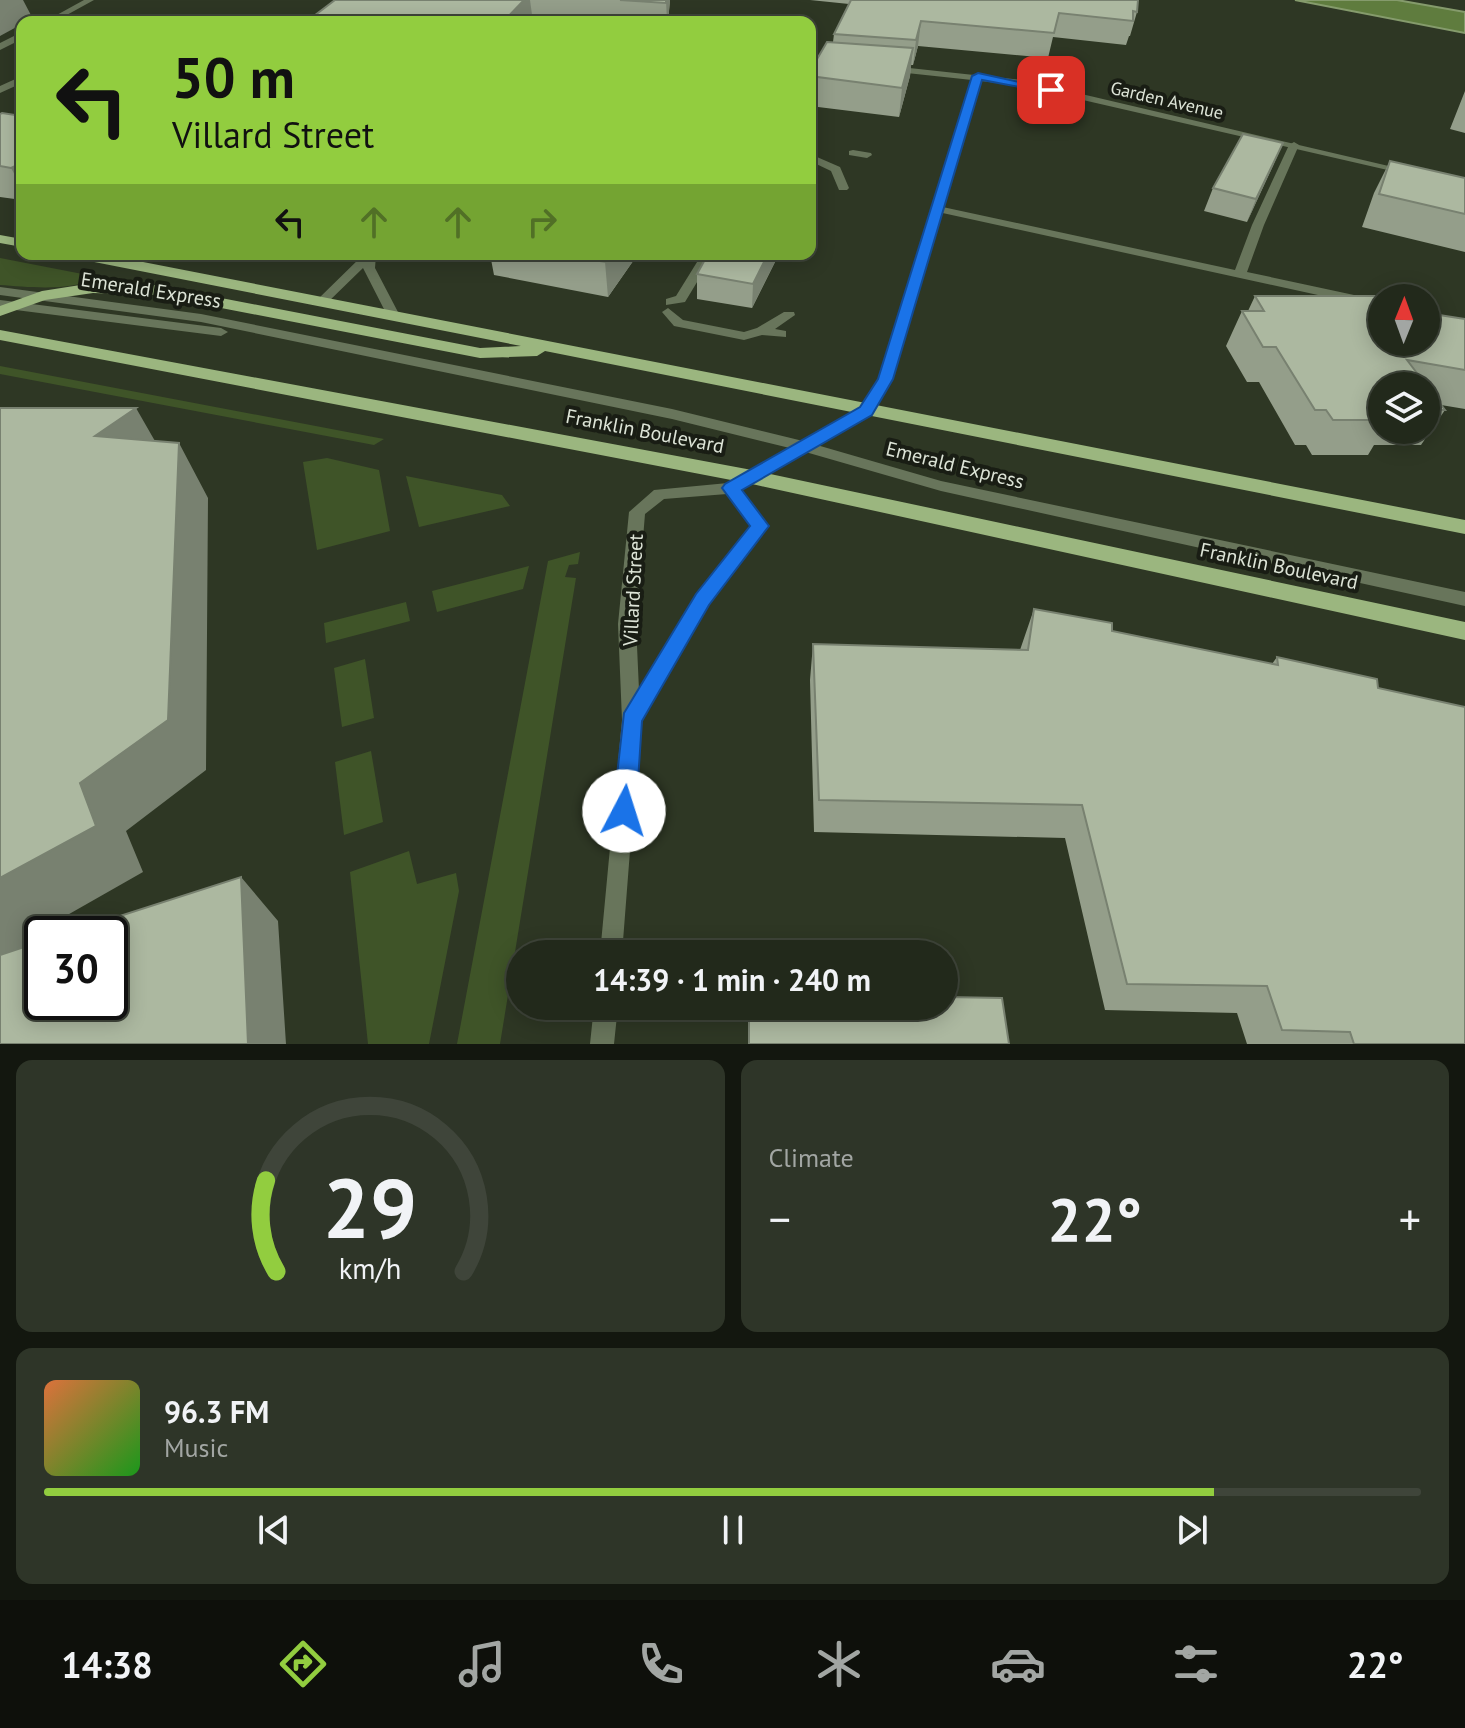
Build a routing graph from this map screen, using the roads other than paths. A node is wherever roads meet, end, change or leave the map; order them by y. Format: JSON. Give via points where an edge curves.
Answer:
{"nodes":[{"id":1,"x":90,"y":0,"type":"edge"},
{"id":2,"x":59,"y":16,"type":"edge"},
{"id":3,"x":876,"y":68,"type":"edge"},
{"id":4,"x":978,"y":76,"type":"junction"},
{"id":5,"x":1294,"y":145,"type":"junction"},
{"id":6,"x":853,"y":153,"type":"dead end"},
{"id":7,"x":867,"y":155,"type":"dead end"},
{"id":8,"x":816,"y":160,"type":"edge"},
{"id":9,"x":1423,"y":175,"type":"edge"},
{"id":10,"x":843,"y":188,"type":"dead end"},
{"id":11,"x":938,"y":209,"type":"junction"},
{"id":12,"x":110,"y":260,"type":"edge"},
{"id":13,"x":365,"y":260,"type":"edge"},
{"id":14,"x":370,"y":260,"type":"edge"},
{"id":15,"x":704,"y":260,"type":"edge"},
{"id":16,"x":1240,"y":274,"type":"junction"},
{"id":17,"x":0,"y":291,"type":"edge"},
{"id":18,"x":42,"y":296,"type":"junction"},
{"id":19,"x":322,"y":301,"type":"junction"},
{"id":20,"x":1368,"y":302,"type":"edge"},
{"id":21,"x":5,"y":307,"type":"edge"},
{"id":22,"x":393,"y":314,"type":"junction"},
{"id":23,"x":789,"y":315,"type":"dead end"},
{"id":24,"x":762,"y":331,"type":"junction"},
{"id":25,"x":781,"y":334,"type":"dead end"},
{"id":26,"x":0,"y":335,"type":"edge"},
{"id":27,"x":295,"y":338,"type":"junction"},
{"id":28,"x":573,"y":349,"type":"junction"},
{"id":29,"x":866,"y":411,"type":"junction"},
{"id":30,"x":803,"y":446,"type":"junction"},
{"id":31,"x":752,"y":477,"type":"junction"},
{"id":32,"x":731,"y":488,"type":"junction"},
{"id":33,"x":1465,"y":527,"type":"edge"},
{"id":34,"x":1465,"y":599,"type":"edge"},
{"id":35,"x":1465,"y":631,"type":"edge"},
{"id":36,"x":631,"y":720,"type":"junction"},
{"id":37,"x":612,"y":940,"type":"edge"},
{"id":38,"x":605,"y":1020,"type":"edge"},
{"id":39,"x":602,"y":1044,"type":"edge"}],
"edges":[{"from":1,"to":2,"type":"street"},
{"from":3,"to":4,"type":"street","name":"Garden Avenue"},
{"from":4,"to":5,"type":"street","name":"Garden Avenue"},
{"from":4,"to":11,"type":"street"},
{"from":5,"to":9,"type":"street","name":"Garden Avenue"},
{"from":5,"to":16,"type":"street"},
{"from":6,"to":7,"type":"street"},
{"from":8,"to":10,"type":"street","via":[[836,169]]},
{"from":11,"to":16,"type":"street"},
{"from":11,"to":29,"type":"street","via":[[885,379]]},
{"from":12,"to":19,"type":"main road"},
{"from":13,"to":19,"type":"street"},
{"from":14,"to":22,"type":"street","via":[[372,276]]},
{"from":15,"to":24,"type":"street","via":[[681,299],[669,307],[679,323],[744,336]]},
{"from":16,"to":20,"type":"street"},
{"from":17,"to":18,"type":"street","name":"Emerald Express"},
{"from":18,"to":21,"type":"main road"},
{"from":18,"to":27,"type":"street","name":"Emerald Express","via":[[201,318]]},
{"from":18,"to":28,"type":"main road","via":[[93,288],[154,290],[480,353]]},
{"from":19,"to":22,"type":"main road"},
{"from":21,"to":27,"type":"street","name":"Emerald Express"},
{"from":22,"to":28,"type":"main road"},
{"from":23,"to":24,"type":"street"},
{"from":24,"to":25,"type":"street"},
{"from":26,"to":31,"type":"main road","name":"Franklin Boulevard"},
{"from":27,"to":30,"type":"street","name":"Emerald Express","via":[[672,414]]},
{"from":28,"to":29,"type":"main road"},
{"from":29,"to":30,"type":"street","name":"Villard Street"},
{"from":29,"to":33,"type":"main road"},
{"from":30,"to":31,"type":"street","name":"Villard Street"},
{"from":30,"to":34,"type":"street","name":"Emerald Express","via":[[955,490]]},
{"from":31,"to":32,"type":"street","name":"Villard Street"},
{"from":31,"to":35,"type":"main road","name":"Franklin Boulevard"},
{"from":32,"to":36,"type":"street","name":"Villard Street","via":[[760,526],[702,599]]},
{"from":32,"to":36,"type":"street","name":"Villard Street","via":[[660,494],[637,512],[627,624]]},
{"from":36,"to":37,"type":"street","name":"Villard Street"},
{"from":38,"to":39,"type":"street"}]}
